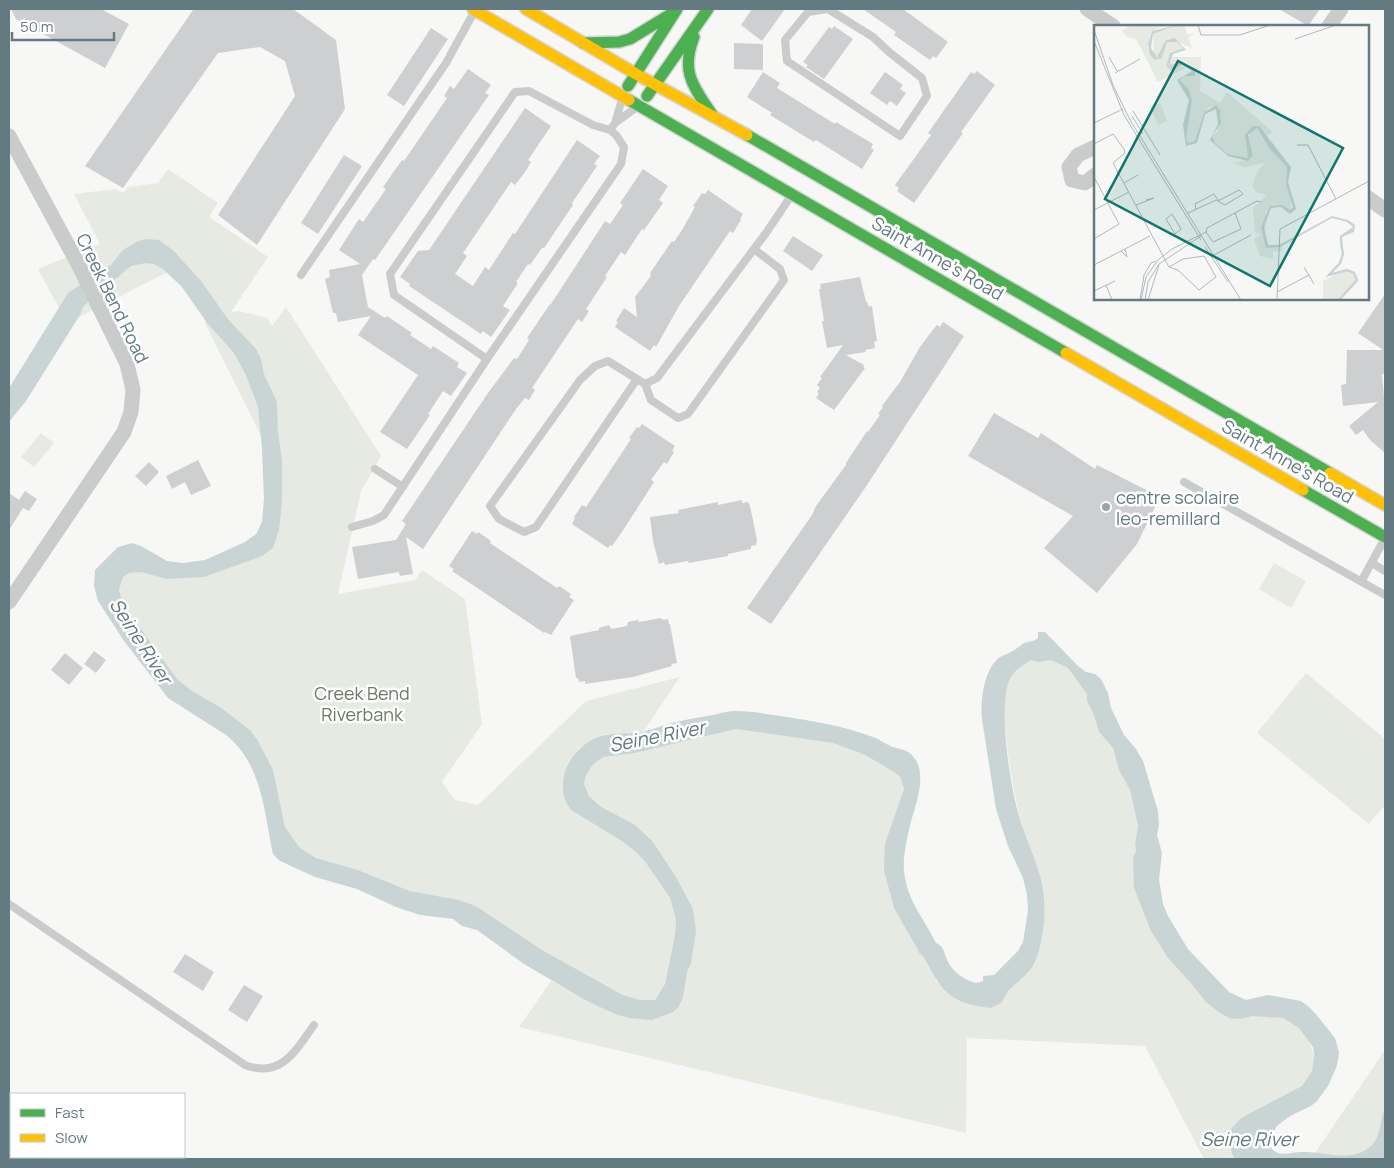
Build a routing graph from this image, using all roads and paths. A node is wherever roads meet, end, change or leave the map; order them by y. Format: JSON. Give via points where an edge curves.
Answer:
{"nodes":[{"id":1,"x":474,"y":9,"type":"edge"},
{"id":2,"x":526,"y":9,"type":"edge"},
{"id":3,"x":676,"y":9,"type":"edge"},
{"id":4,"x":1087,"y":9,"type":"edge"},
{"id":5,"x":1341,"y":9,"type":"edge"},
{"id":6,"x":706,"y":11,"type":"edge"},
{"id":7,"x":1111,"y":25,"type":"edge"},
{"id":8,"x":1331,"y":25,"type":"edge"},
{"id":9,"x":583,"y":43,"type":"junction"},
{"id":10,"x":636,"y":74,"type":"junction"},
{"id":11,"x":655,"y":84,"type":"junction"},
{"id":12,"x":623,"y":96,"type":"junction"},
{"id":13,"x":640,"y":106,"type":"junction"},
{"id":14,"x":715,"y":119,"type":"junction"},
{"id":15,"x":613,"y":126,"type":"junction"},
{"id":16,"x":9,"y":136,"type":"edge"},
{"id":17,"x":900,"y":136,"type":"joint"},
{"id":18,"x":1094,"y":147,"type":"edge"},
{"id":19,"x":1094,"y":177,"type":"edge"},
{"id":20,"x":792,"y":194,"type":"junction"},
{"id":21,"x":1369,"y":199,"type":"edge"},
{"id":22,"x":1385,"y":210,"type":"edge"},
{"id":23,"x":754,"y":249,"type":"junction"},
{"id":24,"x":301,"y":275,"type":"dead end"},
{"id":25,"x":487,"y":359,"type":"junction"},
{"id":26,"x":637,"y":379,"type":"junction"},
{"id":27,"x":645,"y":384,"type":"junction"},
{"id":28,"x":375,"y":469,"type":"dead end"},
{"id":29,"x":1184,"y":482,"type":"dead end"},
{"id":30,"x":403,"y":487,"type":"junction"},
{"id":31,"x":1385,"y":505,"type":"edge"},
{"id":32,"x":352,"y":527,"type":"dead end"},
{"id":33,"x":1385,"y":538,"type":"edge"},
{"id":34,"x":1372,"y":563,"type":"junction"},
{"id":35,"x":1385,"y":570,"type":"edge"},
{"id":36,"x":1362,"y":580,"type":"junction"},
{"id":37,"x":1385,"y":594,"type":"edge"},
{"id":38,"x":9,"y":602,"type":"edge"},
{"id":39,"x":9,"y":904,"type":"edge"},
{"id":40,"x":314,"y":1025,"type":"dead end"}],
"edges":[{"from":1,"to":12,"type":"main road","name":"Saint Anne's Road"},
{"from":1,"to":24,"type":"lane","via":[[446,63]]},
{"from":2,"to":9,"type":"main road","name":"Saint Anne's Road"},
{"from":3,"to":9,"type":"main road","via":[[630,39]]},
{"from":3,"to":10,"type":"main road"},
{"from":4,"to":7,"type":"street"},
{"from":5,"to":8,"type":"street"},
{"from":6,"to":11,"type":"main road"},
{"from":6,"to":14,"type":"main road","via":[[689,45],[688,74]]},
{"from":9,"to":10,"type":"main road","name":"Saint Anne's Road"},
{"from":10,"to":11,"type":"main road","name":"Saint Anne's Road"},
{"from":10,"to":12,"type":"main road"},
{"from":11,"to":13,"type":"main road"},
{"from":11,"to":14,"type":"main road","name":"Saint Anne's Road"},
{"from":12,"to":13,"type":"main road","name":"Saint Anne's Road"},
{"from":12,"to":15,"type":"lane"},
{"from":13,"to":15,"type":"lane"},
{"from":13,"to":20,"type":"main road","name":"Saint Anne's Road"},
{"from":14,"to":31,"type":"main road","name":"Saint Anne's Road","via":[[795,162]]},
{"from":15,"to":25,"type":"lane","via":[[624,147],[621,164]]},
{"from":15,"to":25,"type":"lane","via":[[593,125],[529,90],[515,92],[390,274],[394,295]]},
{"from":16,"to":38,"type":"street","name":"Creek Bend Road","via":[[103,313],[127,364],[133,390],[131,412],[124,432]]},
{"from":17,"to":17,"type":"lane","via":[[927,96],[922,78],[873,37],[828,9],[808,12],[785,40],[787,61]]},
{"from":18,"to":19,"type":"street","via":[[1078,155],[1069,167],[1072,180],[1085,183]]},
{"from":20,"to":23,"type":"lane"},
{"from":20,"to":33,"type":"main road","name":"Saint Anne's Road"},
{"from":21,"to":22,"type":"street"},
{"from":23,"to":27,"type":"lane","via":[[657,378]]},
{"from":23,"to":27,"type":"lane","via":[[780,270],[784,280],[688,414],[678,418],[651,400]]},
{"from":25,"to":30,"type":"lane"},
{"from":26,"to":26,"type":"lane","via":[[608,361],[595,366],[580,380],[490,506],[499,519],[524,532],[536,527]]},
{"from":26,"to":27,"type":"lane"},
{"from":28,"to":30,"type":"lane"},
{"from":29,"to":36,"type":"lane"},
{"from":30,"to":32,"type":"lane","via":[[384,515]]},
{"from":33,"to":34,"type":"lane"},
{"from":34,"to":35,"type":"lane"},
{"from":34,"to":36,"type":"lane"},
{"from":36,"to":37,"type":"lane"},
{"from":39,"to":40,"type":"lane","via":[[253,1068],[266,1069],[286,1061]]}]}
